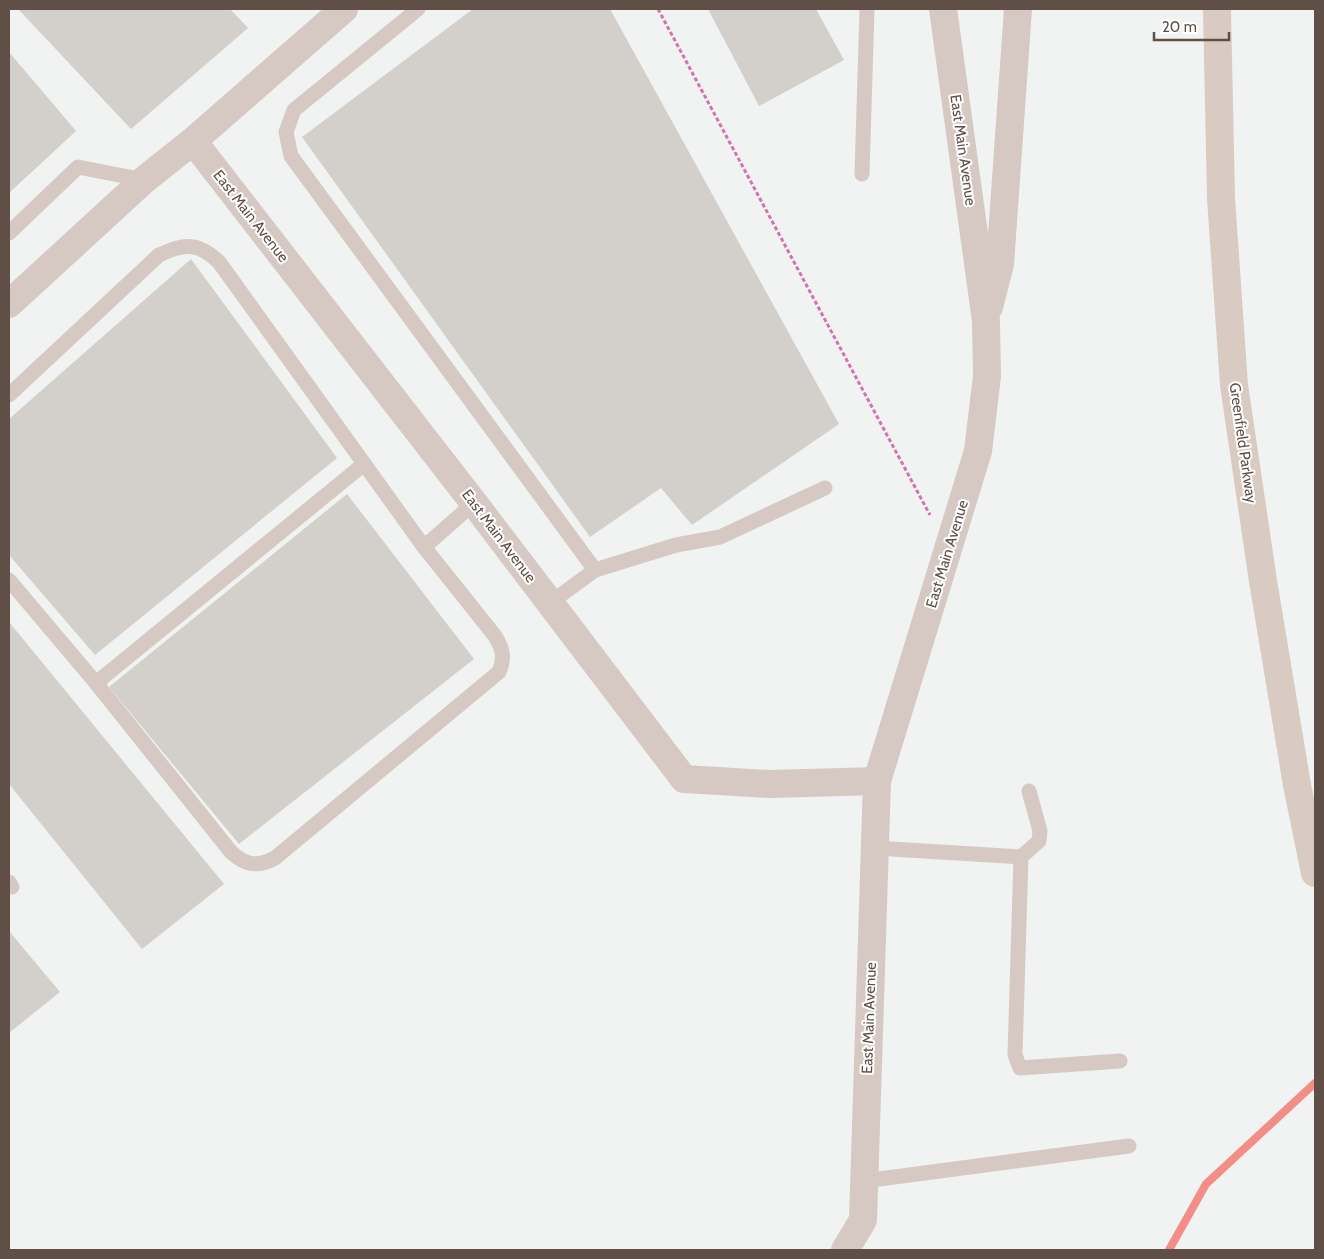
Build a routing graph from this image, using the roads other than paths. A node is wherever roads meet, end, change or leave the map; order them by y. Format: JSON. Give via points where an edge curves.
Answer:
{"nodes":[{"id":1,"x":344,"y":9,"type":"edge"},
{"id":2,"x":418,"y":9,"type":"edge"},
{"id":3,"x":867,"y":9,"type":"edge"},
{"id":4,"x":943,"y":9,"type":"edge"},
{"id":5,"x":1018,"y":9,"type":"edge"},
{"id":6,"x":1217,"y":9,"type":"edge"},
{"id":7,"x":399,"y":15,"type":"edge"},
{"id":8,"x":193,"y":141,"type":"junction"},
{"id":9,"x":862,"y":174,"type":"dead end"},
{"id":10,"x":144,"y":180,"type":"junction"},
{"id":11,"x":9,"y":233,"type":"edge"},
{"id":12,"x":9,"y":304,"type":"edge"},
{"id":13,"x":986,"y":321,"type":"junction"},
{"id":14,"x":9,"y":395,"type":"edge"},
{"id":15,"x":364,"y":464,"type":"junction"},
{"id":16,"x":825,"y":488,"type":"dead end"},
{"id":17,"x":474,"y":503,"type":"junction"},
{"id":18,"x":424,"y":547,"type":"junction"},
{"id":19,"x":595,"y":570,"type":"junction"},
{"id":20,"x":9,"y":580,"type":"edge"},
{"id":21,"x":550,"y":603,"type":"junction"},
{"id":22,"x":96,"y":683,"type":"junction"},
{"id":23,"x":877,"y":781,"type":"junction"},
{"id":24,"x":1029,"y":791,"type":"dead end"},
{"id":25,"x":875,"y":848,"type":"junction"},
{"id":26,"x":1022,"y":857,"type":"junction"},
{"id":27,"x":1315,"y":873,"type":"edge"},
{"id":28,"x":1120,"y":1061,"type":"dead end"},
{"id":29,"x":1128,"y":1146,"type":"dead end"},
{"id":30,"x":864,"y":1182,"type":"junction"},
{"id":31,"x":845,"y":1250,"type":"edge"}],
"edges":[{"from":1,"to":8,"type":"street"},
{"from":2,"to":7,"type":"lane"},
{"from":3,"to":9,"type":"lane"},
{"from":4,"to":13,"type":"street","name":"East Main Avenue"},
{"from":5,"to":13,"type":"street","name":"East Main Avenue","via":[[1000,264]]},
{"from":6,"to":27,"type":"main road","name":"Greenfield Parkway","via":[[1221,198],[1234,385],[1279,678]]},
{"from":7,"to":19,"type":"lane","via":[[294,110],[286,132],[292,156]]},
{"from":8,"to":10,"type":"street"},
{"from":8,"to":17,"type":"street","name":"East Main Avenue"},
{"from":10,"to":11,"type":"lane","via":[[78,167]]},
{"from":10,"to":12,"type":"street"},
{"from":13,"to":23,"type":"street","name":"East Main Avenue","via":[[987,376],[978,452]]},
{"from":14,"to":15,"type":"lane","via":[[159,255],[191,245],[208,252],[219,262]]},
{"from":15,"to":18,"type":"lane"},
{"from":15,"to":22,"type":"lane"},
{"from":16,"to":19,"type":"lane","via":[[720,537],[676,544]]},
{"from":17,"to":18,"type":"lane"},
{"from":17,"to":21,"type":"street","name":"East Main Avenue"},
{"from":18,"to":22,"type":"lane","via":[[503,649],[504,662],[499,672],[264,864],[252,865],[241,861],[232,852]]},
{"from":19,"to":21,"type":"lane"},
{"from":20,"to":22,"type":"lane"},
{"from":21,"to":23,"type":"street","name":"East Main Avenue","via":[[684,779],[769,784]]},
{"from":23,"to":25,"type":"street","name":"East Main Avenue"},
{"from":24,"to":26,"type":"lane","via":[[1040,831],[1039,841]]},
{"from":25,"to":26,"type":"lane"},
{"from":25,"to":30,"type":"street","name":"East Main Avenue"},
{"from":26,"to":28,"type":"lane","via":[[1015,1055],[1020,1068]]},
{"from":29,"to":30,"type":"lane"},
{"from":30,"to":31,"type":"street","name":"East Main Avenue","via":[[863,1220]]}]}
